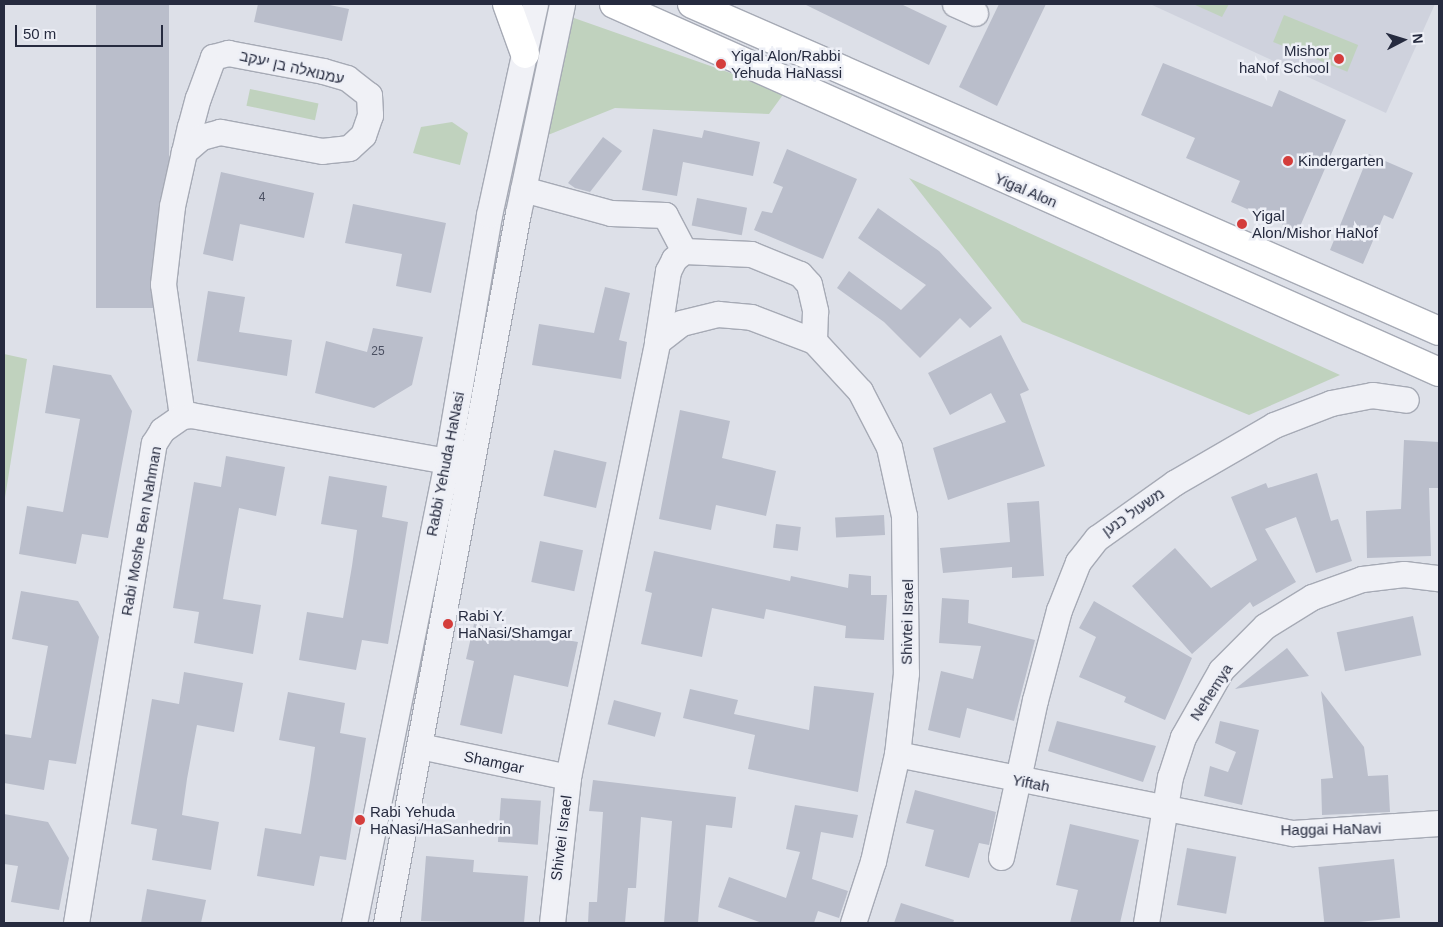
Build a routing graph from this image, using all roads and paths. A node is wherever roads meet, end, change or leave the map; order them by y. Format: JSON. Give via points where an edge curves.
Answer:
{"nodes":[{"id":1,"x":507,"y":4,"type":"edge"},
{"id":2,"x":535,"y":4,"type":"edge"},
{"id":3,"x":562,"y":4,"type":"edge"},
{"id":4,"x":614,"y":4,"type":"edge"},
{"id":5,"x":692,"y":4,"type":"edge"},
{"id":6,"x":524,"y":54,"type":"junction"},
{"id":7,"x":198,"y":98,"type":"junction"},
{"id":8,"x":220,"y":132,"type":"junction"},
{"id":9,"x":184,"y":152,"type":"junction"},
{"id":10,"x":523,"y":189,"type":"junction"},
{"id":11,"x":684,"y":251,"type":"junction"},
{"id":12,"x":1439,"y":331,"type":"edge"},
{"id":13,"x":814,"y":341,"type":"junction"},
{"id":14,"x":657,"y":342,"type":"junction"},
{"id":15,"x":1439,"y":372,"type":"edge"},
{"id":16,"x":1406,"y":400,"type":"dead end"},
{"id":17,"x":182,"y":416,"type":"junction"},
{"id":18,"x":474,"y":450,"type":"junction"},
{"id":19,"x":447,"y":461,"type":"junction"},
{"id":20,"x":468,"y":484,"type":"junction"},
{"id":21,"x":1439,"y":578,"type":"edge"},
{"id":22,"x":420,"y":746,"type":"junction"},
{"id":23,"x":897,"y":754,"type":"junction"},
{"id":24,"x":568,"y":777,"type":"junction"},
{"id":25,"x":1020,"y":782,"type":"junction"},
{"id":26,"x":1165,"y":809,"type":"junction"},
{"id":27,"x":1439,"y":824,"type":"edge"},
{"id":28,"x":1001,"y":857,"type":"dead end"},
{"id":29,"x":76,"y":923,"type":"edge"},
{"id":30,"x":354,"y":923,"type":"edge"},
{"id":31,"x":386,"y":923,"type":"edge"},
{"id":32,"x":552,"y":923,"type":"edge"},
{"id":33,"x":853,"y":923,"type":"edge"},
{"id":34,"x":1146,"y":923,"type":"edge"}],
"edges":[{"from":1,"to":6,"type":"main road"},
{"from":2,"to":6,"type":"street","name":"Rabbi Yehuda HaNasi"},
{"from":3,"to":10,"type":"street","name":"Rabbi Yehuda HaNasi"},
{"from":4,"to":15,"type":"main road","name":"Yigal Alon"},
{"from":5,"to":12,"type":"main road"},
{"from":6,"to":19,"type":"street","name":"Rabbi Yehuda HaNasi","via":[[489,215]]},
{"from":7,"to":8,"type":"street","via":[[207,121]]},
{"from":7,"to":8,"type":"street","name":"עמנואלה בן יעקב","via":[[214,57],[228,52],[347,78],[369,95],[370,115],[363,135],[349,148],[322,152]]},
{"from":7,"to":9,"type":"street","name":"עמנואלה בן יעקב"},
{"from":8,"to":9,"type":"street","via":[[201,137]]},
{"from":9,"to":17,"type":"street","name":"עמנואלה בן יעקב","via":[[172,206],[163,284]]},
{"from":10,"to":11,"type":"street","via":[[611,213],[665,215]]},
{"from":10,"to":18,"type":"street","name":"Rabbi Yehuda HaNasi"},
{"from":11,"to":13,"type":"street","via":[[751,254],[800,274],[810,284],[815,311]]},
{"from":11,"to":14,"type":"street","name":"Shivtei Israel","via":[[668,271]]},
{"from":13,"to":14,"type":"street","name":"Shivtei Israel","via":[[751,316],[718,314],[681,323]]},
{"from":13,"to":23,"type":"street","name":"Shivtei Israel","via":[[860,391],[869,406],[889,446],[904,516],[906,673]]},
{"from":14,"to":24,"type":"street","name":"Shivtei Israel"},
{"from":16,"to":25,"type":"street","name":"משעול כנען","via":[[1372,395],[1331,403],[1274,425],[1174,482],[1097,538],[1078,562],[1059,610],[1034,700]]},
{"from":17,"to":19,"type":"street"},
{"from":17,"to":29,"type":"street","name":"Rabi Moshe Ben Nahman","via":[[162,430],[154,443]]},
{"from":18,"to":19,"type":"street"},
{"from":18,"to":20,"type":"street","name":"Rabbi Yehuda HaNasi"},
{"from":19,"to":20,"type":"street"},
{"from":19,"to":30,"type":"street","name":"Rabbi Yehuda HaNasi"},
{"from":20,"to":22,"type":"street","name":"Rabbi Yehuda HaNasi"},
{"from":21,"to":26,"type":"street","name":"Nehemya","via":[[1404,574],[1362,579],[1312,597],[1266,626],[1222,670],[1202,701],[1183,737]]},
{"from":22,"to":24,"type":"street","name":"Shamgar"},
{"from":22,"to":31,"type":"street","name":"Rabbi Yehuda HaNasi"},
{"from":23,"to":25,"type":"street","name":"Yiftah"},
{"from":23,"to":33,"type":"street","name":"Shivtei Israel","via":[[873,861]]},
{"from":24,"to":32,"type":"street","name":"Shivtei Israel"},
{"from":25,"to":26,"type":"street","name":"Yiftah"},
{"from":25,"to":28,"type":"street","name":"משעול כנען"},
{"from":26,"to":27,"type":"street","name":"Haggai HaNavi","via":[[1293,833]]},
{"from":26,"to":34,"type":"street","name":"Nehemya"}]}
